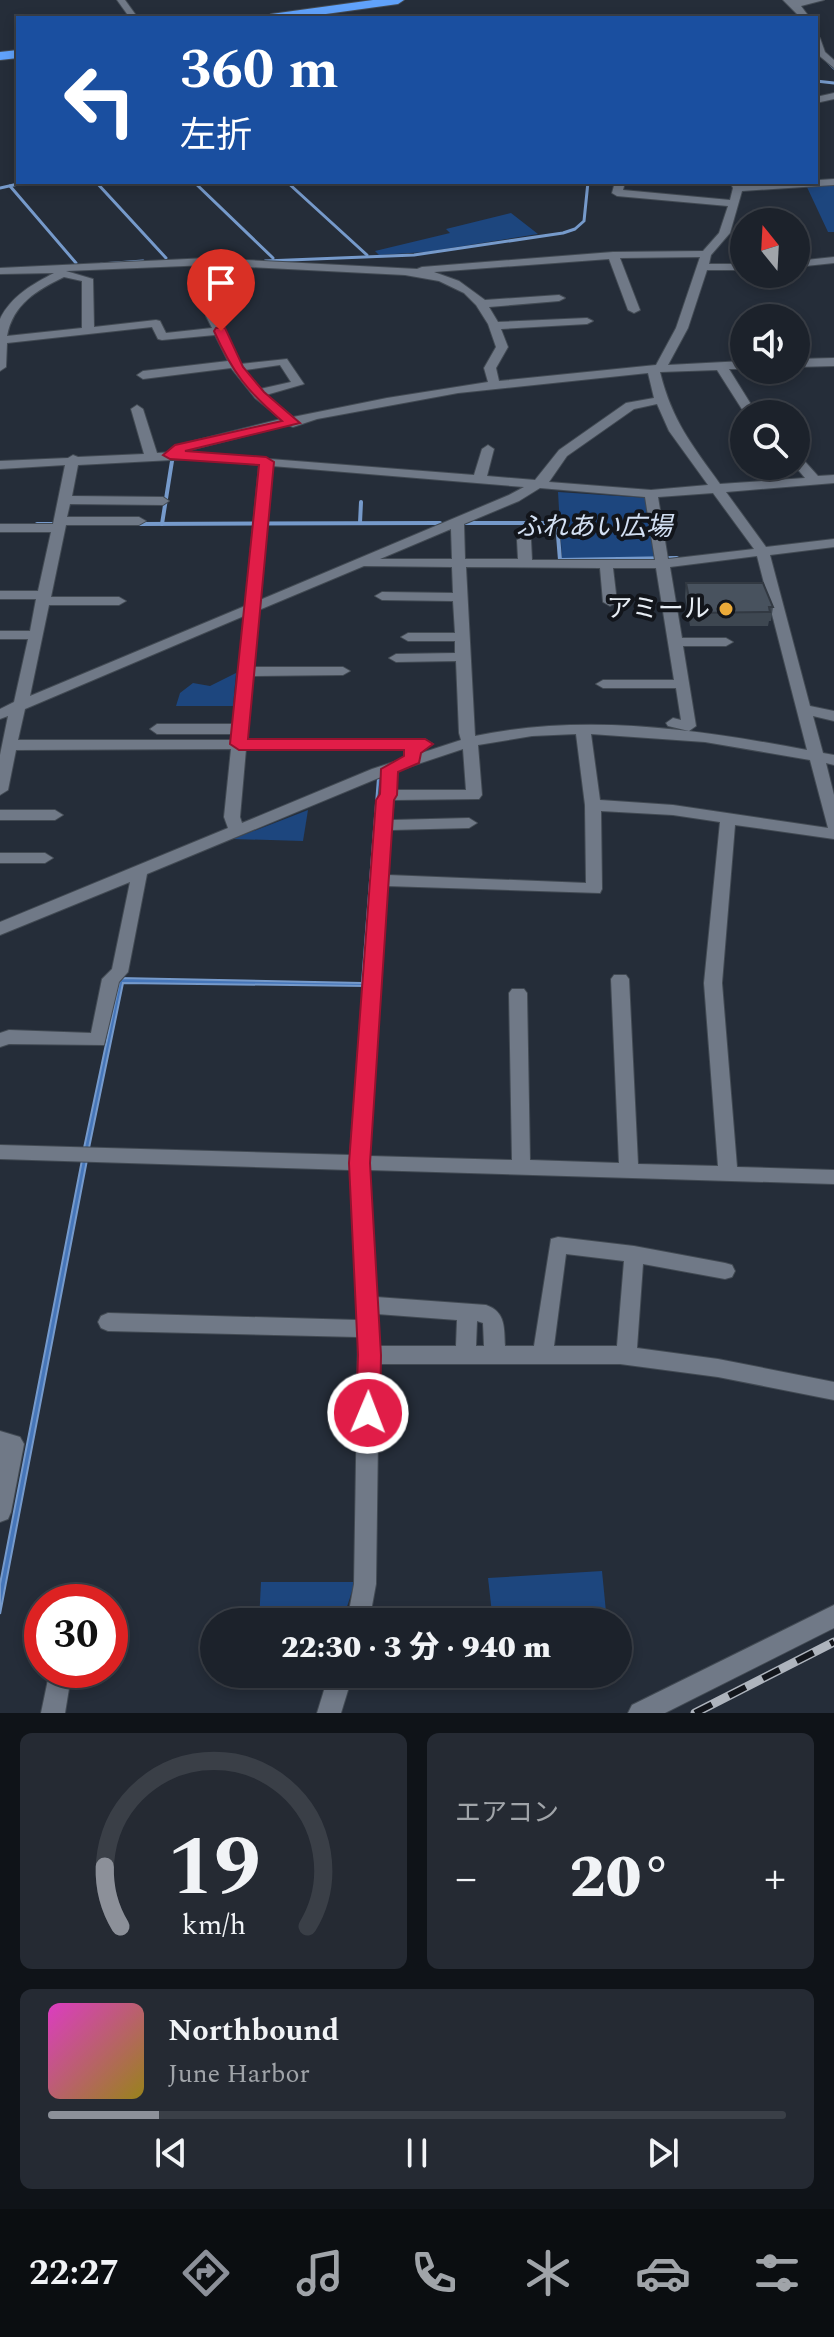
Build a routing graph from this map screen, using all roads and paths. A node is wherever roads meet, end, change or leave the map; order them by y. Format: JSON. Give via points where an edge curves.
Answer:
{"nodes":[{"id":1,"x":398,"y":0,"type":"edge"},
{"id":2,"x":820,"y":0,"type":"edge"},
{"id":3,"x":791,"y":2,"type":"edge"},
{"id":4,"x":285,"y":16,"type":"edge"},
{"id":5,"x":805,"y":16,"type":"edge"},
{"id":6,"x":818,"y":44,"type":"edge"},
{"id":7,"x":834,"y":65,"type":"edge"},
{"id":8,"x":619,"y":184,"type":"edge"},
{"id":9,"x":769,"y":184,"type":"edge"},
{"id":10,"x":736,"y":185,"type":"edge"},
{"id":11,"x":734,"y":203,"type":"junction"},
{"id":12,"x":706,"y":254,"type":"junction"},
{"id":13,"x":613,"y":255,"type":"junction"},
{"id":14,"x":834,"y":260,"type":"edge"},
{"id":15,"x":810,"y":263,"type":"edge"},
{"id":16,"x":703,"y":267,"type":"junction"},
{"id":17,"x":730,"y":267,"type":"edge"},
{"id":18,"x":421,"y":270,"type":"junction"},
{"id":19,"x":0,"y":271,"type":"edge"},
{"id":20,"x":59,"y":272,"type":"junction"},
{"id":21,"x":559,"y":298,"type":"dead end"},
{"id":22,"x":482,"y":304,"type":"junction"},
{"id":23,"x":634,"y":310,"type":"dead end"},
{"id":24,"x":212,"y":316,"type":"dead end"},
{"id":25,"x":587,"y":321,"type":"dead end"},
{"id":26,"x":494,"y":326,"type":"junction"},
{"id":27,"x":88,"y":331,"type":"junction"},
{"id":28,"x":221,"y":331,"type":"junction"},
{"id":29,"x":1,"y":340,"type":"edge"},
{"id":30,"x":834,"y":362,"type":"edge"},
{"id":31,"x":810,"y":363,"type":"edge"},
{"id":32,"x":236,"y":366,"type":"junction"},
{"id":33,"x":721,"y":366,"type":"junction"},
{"id":34,"x":730,"y":366,"type":"edge"},
{"id":35,"x":0,"y":367,"type":"edge"},
{"id":36,"x":656,"y":368,"type":"junction"},
{"id":37,"x":143,"y":375,"type":"dead end"},
{"id":38,"x":495,"y":387,"type":"junction"},
{"id":39,"x":258,"y":393,"type":"junction"},
{"id":40,"x":661,"y":400,"type":"junction"},
{"id":41,"x":742,"y":400,"type":"edge"},
{"id":42,"x":137,"y":409,"type":"dead end"},
{"id":43,"x":293,"y":423,"type":"junction"},
{"id":44,"x":488,"y":449,"type":"dead end"},
{"id":45,"x":151,"y":455,"type":"junction"},
{"id":46,"x":170,"y":455,"type":"junction"},
{"id":47,"x":73,"y":459,"type":"junction"},
{"id":48,"x":266,"y":462,"type":"junction"},
{"id":49,"x":0,"y":465,"type":"edge"},
{"id":50,"x":810,"y":475,"type":"edge"},
{"id":51,"x":834,"y":479,"type":"edge"},
{"id":52,"x":479,"y":481,"type":"junction"},
{"id":53,"x":815,"y":481,"type":"junction"},
{"id":54,"x":536,"y":485,"type":"junction"},
{"id":55,"x":719,"y":491,"type":"junction"},
{"id":56,"x":651,"y":494,"type":"junction"},
{"id":57,"x":66,"y":500,"type":"junction"},
{"id":58,"x":163,"y":501,"type":"dead end"},
{"id":59,"x":139,"y":521,"type":"dead end"},
{"id":60,"x":457,"y":522,"type":"junction"},
{"id":61,"x":60,"y":525,"type":"junction"},
{"id":62,"x":0,"y":528,"type":"edge"},
{"id":63,"x":524,"y":540,"type":"dead end"},
{"id":64,"x":834,"y":543,"type":"edge"},
{"id":65,"x":763,"y":552,"type":"junction"},
{"id":66,"x":359,"y":563,"type":"junction"},
{"id":67,"x":460,"y":564,"type":"junction"},
{"id":68,"x":525,"y":564,"type":"junction"},
{"id":69,"x":606,"y":564,"type":"junction"},
{"id":70,"x":662,"y":564,"type":"junction"},
{"id":71,"x":0,"y":595,"type":"edge"},
{"id":72,"x":382,"y":596,"type":"dead end"},
{"id":73,"x":461,"y":597,"type":"junction"},
{"id":74,"x":44,"y":598,"type":"junction"},
{"id":75,"x":119,"y":601,"type":"dead end"},
{"id":76,"x":610,"y":602,"type":"dead end"},
{"id":77,"x":253,"y":607,"type":"junction"},
{"id":78,"x":0,"y":635,"type":"edge"},
{"id":79,"x":36,"y":635,"type":"junction"},
{"id":80,"x":408,"y":637,"type":"dead end"},
{"id":81,"x":463,"y":637,"type":"junction"},
{"id":82,"x":675,"y":642,"type":"junction"},
{"id":83,"x":726,"y":642,"type":"dead end"},
{"id":84,"x":463,"y":657,"type":"junction"},
{"id":85,"x":396,"y":658,"type":"dead end"},
{"id":86,"x":343,"y":671,"type":"dead end"},
{"id":87,"x":246,"y":672,"type":"junction"},
{"id":88,"x":603,"y":684,"type":"dead end"},
{"id":89,"x":682,"y":684,"type":"junction"},
{"id":90,"x":19,"y":706,"type":"junction"},
{"id":91,"x":806,"y":710,"type":"junction"},
{"id":92,"x":0,"y":714,"type":"edge"},
{"id":93,"x":834,"y":716,"type":"edge"},
{"id":94,"x":689,"y":726,"type":"junction"},
{"id":95,"x":583,"y":728,"type":"junction"},
{"id":96,"x":157,"y":729,"type":"dead end"},
{"id":97,"x":240,"y":737,"type":"junction"},
{"id":98,"x":468,"y":738,"type":"junction"},
{"id":99,"x":759,"y":739,"type":"dead end"},
{"id":100,"x":425,"y":744,"type":"junction"},
{"id":101,"x":11,"y":745,"type":"junction"},
{"id":102,"x":413,"y":759,"type":"junction"},
{"id":103,"x":826,"y":759,"type":"edge"},
{"id":104,"x":390,"y":769,"type":"junction"},
{"id":105,"x":0,"y":790,"type":"edge"},
{"id":106,"x":389,"y":795,"type":"junction"},
{"id":107,"x":593,"y":805,"type":"junction"},
{"id":108,"x":0,"y":815,"type":"edge"},
{"id":109,"x":55,"y":815,"type":"dead end"},
{"id":110,"x":728,"y":818,"type":"junction"},
{"id":111,"x":469,"y":823,"type":"dead end"},
{"id":112,"x":383,"y":825,"type":"junction"},
{"id":113,"x":834,"y":825,"type":"edge"},
{"id":114,"x":237,"y":830,"type":"junction"},
{"id":115,"x":834,"y":834,"type":"edge"},
{"id":116,"x":0,"y":858,"type":"edge"},
{"id":117,"x":45,"y":858,"type":"dead end"},
{"id":118,"x":140,"y":870,"type":"junction"},
{"id":119,"x":379,"y":880,"type":"junction"},
{"id":120,"x":0,"y":929,"type":"edge"},
{"id":121,"x":620,"y":979,"type":"dead end"},
{"id":122,"x":518,"y":993,"type":"dead end"},
{"id":123,"x":0,"y":1040,"type":"edge"},
{"id":124,"x":0,"y":1152,"type":"edge"},
{"id":125,"x":359,"y":1163,"type":"junction"},
{"id":126,"x":521,"y":1168,"type":"junction"},
{"id":127,"x":629,"y":1172,"type":"junction"},
{"id":128,"x":728,"y":1175,"type":"junction"},
{"id":129,"x":834,"y":1177,"type":"edge"},
{"id":130,"x":634,"y":1254,"type":"junction"},
{"id":131,"x":725,"y":1271,"type":"dead end"},
{"id":132,"x":367,"y":1305,"type":"junction"},
{"id":133,"x":468,"y":1312,"type":"junction"},
{"id":134,"x":108,"y":1322,"type":"dead end"},
{"id":135,"x":368,"y":1329,"type":"junction"},
{"id":136,"x":543,"y":1354,"type":"junction"},
{"id":137,"x":369,"y":1355,"type":"junction"},
{"id":138,"x":465,"y":1355,"type":"junction"},
{"id":139,"x":495,"y":1355,"type":"junction"},
{"id":140,"x":626,"y":1356,"type":"junction"},
{"id":141,"x":834,"y":1391,"type":"edge"},
{"id":142,"x":0,"y":1440,"type":"edge"},
{"id":143,"x":0,"y":1512,"type":"edge"},
{"id":144,"x":361,"y":1608,"type":"edge"},
{"id":145,"x":834,"y":1616,"type":"edge"},
{"id":146,"x":58,"y":1688,"type":"edge"},
{"id":147,"x":337,"y":1688,"type":"edge"},
{"id":148,"x":53,"y":1713,"type":"edge"},
{"id":149,"x":329,"y":1713,"type":"edge"},
{"id":150,"x":640,"y":1713,"type":"edge"}],
"edges":[{"from":1,"to":4,"type":"highway"},
{"from":2,"to":3,"type":"street"},
{"from":3,"to":5,"type":"street"},
{"from":6,"to":7,"type":"street"},
{"from":8,"to":11,"type":"street","via":[[617,193]]},
{"from":9,"to":10,"type":"street"},
{"from":10,"to":11,"type":"street"},
{"from":11,"to":12,"type":"street","via":[[724,236]]},
{"from":12,"to":13,"type":"street"},
{"from":12,"to":16,"type":"street"},
{"from":13,"to":18,"type":"street"},
{"from":13,"to":23,"type":"street"},
{"from":14,"to":15,"type":"street"},
{"from":16,"to":17,"type":"street"},
{"from":16,"to":36,"type":"street","via":[[673,350]]},
{"from":18,"to":20,"type":"street","via":[[177,263]]},
{"from":18,"to":22,"type":"street","via":[[466,289]]},
{"from":19,"to":20,"type":"street"},
{"from":20,"to":27,"type":"street","via":[[87,279]]},
{"from":20,"to":29,"type":"street","via":[[25,293],[8,317]]},
{"from":21,"to":22,"type":"street"},
{"from":22,"to":26,"type":"street"},
{"from":24,"to":28,"type":"street"},
{"from":25,"to":26,"type":"street"},
{"from":26,"to":38,"type":"street","via":[[502,347],[490,368]]},
{"from":27,"to":28,"type":"street","via":[[156,323],[162,337]]},
{"from":27,"to":29,"type":"street"},
{"from":28,"to":32,"type":"street"},
{"from":29,"to":35,"type":"street"},
{"from":30,"to":31,"type":"street"},
{"from":32,"to":37,"type":"street"},
{"from":32,"to":39,"type":"street"},
{"from":32,"to":39,"type":"street","via":[[283,361],[298,384]]},
{"from":33,"to":34,"type":"street"},
{"from":33,"to":36,"type":"street"},
{"from":33,"to":41,"type":"street"},
{"from":36,"to":38,"type":"street"},
{"from":36,"to":40,"type":"street"},
{"from":38,"to":43,"type":"street","via":[[387,402]]},
{"from":39,"to":43,"type":"street"},
{"from":40,"to":54,"type":"street","via":[[630,406],[571,446]]},
{"from":40,"to":55,"type":"street","via":[[675,431]]},
{"from":42,"to":45,"type":"street"},
{"from":43,"to":46,"type":"street","via":[[180,448]]},
{"from":44,"to":52,"type":"street"},
{"from":45,"to":46,"type":"street"},
{"from":45,"to":47,"type":"street"},
{"from":46,"to":48,"type":"street"},
{"from":47,"to":49,"type":"street"},
{"from":47,"to":57,"type":"street"},
{"from":48,"to":52,"type":"street"},
{"from":48,"to":77,"type":"street"},
{"from":50,"to":53,"type":"street"},
{"from":51,"to":53,"type":"street"},
{"from":52,"to":54,"type":"street"},
{"from":53,"to":55,"type":"street"},
{"from":54,"to":56,"type":"street"},
{"from":54,"to":60,"type":"street"},
{"from":55,"to":56,"type":"street"},
{"from":55,"to":65,"type":"street"},
{"from":56,"to":70,"type":"street"},
{"from":57,"to":58,"type":"street"},
{"from":57,"to":61,"type":"street"},
{"from":59,"to":61,"type":"street"},
{"from":60,"to":66,"type":"street"},
{"from":60,"to":67,"type":"street"},
{"from":61,"to":62,"type":"street"},
{"from":61,"to":74,"type":"street"},
{"from":63,"to":68,"type":"street"},
{"from":64,"to":65,"type":"street"},
{"from":65,"to":70,"type":"street"},
{"from":65,"to":91,"type":"street"},
{"from":66,"to":67,"type":"street"},
{"from":66,"to":77,"type":"street"},
{"from":67,"to":68,"type":"street"},
{"from":67,"to":73,"type":"street"},
{"from":68,"to":69,"type":"street"},
{"from":69,"to":70,"type":"street"},
{"from":69,"to":76,"type":"street"},
{"from":70,"to":82,"type":"street"},
{"from":71,"to":74,"type":"street"},
{"from":72,"to":73,"type":"street"},
{"from":73,"to":81,"type":"street"},
{"from":74,"to":75,"type":"street"},
{"from":74,"to":79,"type":"street"},
{"from":77,"to":87,"type":"street"},
{"from":77,"to":90,"type":"street"},
{"from":78,"to":79,"type":"street"},
{"from":79,"to":90,"type":"street"},
{"from":80,"to":81,"type":"street"},
{"from":81,"to":84,"type":"street"},
{"from":82,"to":83,"type":"street"},
{"from":82,"to":89,"type":"street"},
{"from":84,"to":85,"type":"street"},
{"from":84,"to":98,"type":"street"},
{"from":86,"to":87,"type":"street"},
{"from":87,"to":97,"type":"street"},
{"from":88,"to":89,"type":"street"},
{"from":89,"to":94,"type":"street"},
{"from":90,"to":92,"type":"street"},
{"from":90,"to":101,"type":"street"},
{"from":91,"to":93,"type":"street"},
{"from":91,"to":103,"type":"street"},
{"from":94,"to":98,"type":"street","via":[[583,719],[524,723]]},
{"from":94,"to":99,"type":"street"},
{"from":95,"to":98,"type":"street"},
{"from":95,"to":103,"type":"street","via":[[677,732]]},
{"from":95,"to":107,"type":"street"},
{"from":96,"to":97,"type":"street"},
{"from":97,"to":100,"type":"street"},
{"from":97,"to":101,"type":"street"},
{"from":97,"to":114,"type":"street","via":[[232,817]]},
{"from":98,"to":100,"type":"street"},
{"from":98,"to":102,"type":"street"},
{"from":98,"to":106,"type":"street","via":[[474,795]]},
{"from":100,"to":102,"type":"street","via":[[412,751]]},
{"from":101,"to":105,"type":"street"},
{"from":102,"to":104,"type":"street"},
{"from":103,"to":113,"type":"street"},
{"from":104,"to":106,"type":"street"},
{"from":104,"to":114,"type":"street"},
{"from":106,"to":112,"type":"street"},
{"from":107,"to":110,"type":"street"},
{"from":107,"to":119,"type":"street","via":[[594,889]]},
{"from":108,"to":109,"type":"street"},
{"from":110,"to":115,"type":"street"},
{"from":110,"to":128,"type":"street","via":[[713,983]]},
{"from":111,"to":112,"type":"street"},
{"from":112,"to":119,"type":"street"},
{"from":114,"to":118,"type":"street"},
{"from":116,"to":117,"type":"street"},
{"from":118,"to":120,"type":"street"},
{"from":118,"to":123,"type":"street","via":[[120,972],[111,979],[98,1040]]},
{"from":119,"to":125,"type":"street"},
{"from":121,"to":127,"type":"street"},
{"from":122,"to":126,"type":"street"},
{"from":124,"to":125,"type":"street"},
{"from":125,"to":126,"type":"street"},
{"from":125,"to":132,"type":"street"},
{"from":126,"to":127,"type":"street"},
{"from":127,"to":128,"type":"street"},
{"from":128,"to":129,"type":"street"},
{"from":130,"to":131,"type":"street"},
{"from":130,"to":136,"type":"street","via":[[558,1245]]},
{"from":130,"to":140,"type":"street"},
{"from":132,"to":133,"type":"street"},
{"from":132,"to":135,"type":"street"},
{"from":133,"to":138,"type":"street"},
{"from":133,"to":139,"type":"street","via":[[493,1319]]},
{"from":134,"to":135,"type":"street"},
{"from":135,"to":137,"type":"street"},
{"from":136,"to":139,"type":"street"},
{"from":136,"to":140,"type":"street"},
{"from":137,"to":138,"type":"street"},
{"from":137,"to":144,"type":"street"},
{"from":138,"to":139,"type":"street"},
{"from":140,"to":141,"type":"street"},
{"from":142,"to":143,"type":"street","via":[[13,1444]]},
{"from":145,"to":150,"type":"street"},
{"from":146,"to":148,"type":"street"},
{"from":147,"to":149,"type":"street"}]}
